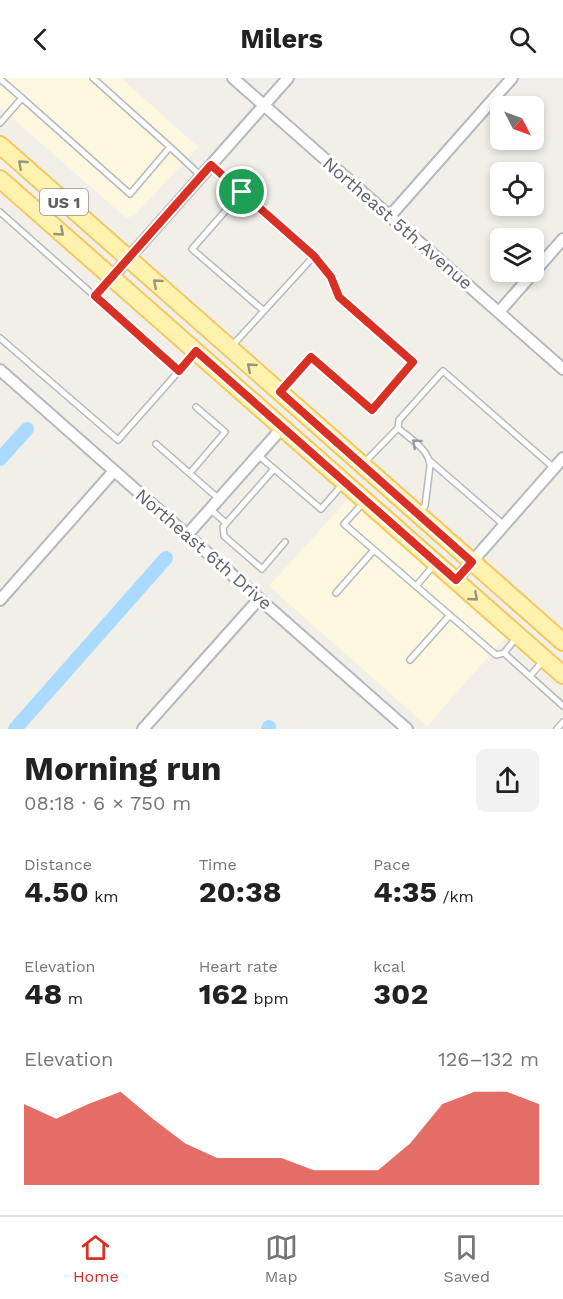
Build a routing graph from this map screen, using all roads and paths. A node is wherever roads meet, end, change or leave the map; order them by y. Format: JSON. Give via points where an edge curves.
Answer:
{"nodes":[{"id":1,"x":93,"y":78,"type":"edge"},
{"id":2,"x":233,"y":78,"type":"edge"},
{"id":3,"x":288,"y":78,"type":"edge"},
{"id":4,"x":512,"y":78,"type":"edge"},
{"id":5,"x":0,"y":79,"type":"edge"},
{"id":6,"x":22,"y":98,"type":"junction"},
{"id":7,"x":264,"y":105,"type":"junction"},
{"id":8,"x":0,"y":123,"type":"edge"},
{"id":9,"x":0,"y":145,"type":"edge"},
{"id":10,"x":170,"y":147,"type":"junction"},
{"id":11,"x":211,"y":165,"type":"junction"},
{"id":12,"x":201,"y":176,"type":"junction"},
{"id":13,"x":0,"y":179,"type":"edge"},
{"id":14,"x":242,"y":192,"type":"junction"},
{"id":15,"x":0,"y":212,"type":"edge"},
{"id":16,"x":390,"y":216,"type":"junction"},
{"id":17,"x":563,"y":239,"type":"edge"},
{"id":18,"x":314,"y":256,"type":"junction"},
{"id":19,"x":129,"y":259,"type":"junction"},
{"id":20,"x":112,"y":278,"type":"junction"},
{"id":21,"x":95,"y":296,"type":"junction"},
{"id":22,"x":264,"y":311,"type":"junction"},
{"id":23,"x":499,"y":312,"type":"junction"},
{"id":24,"x":0,"y":338,"type":"edge"},
{"id":25,"x":230,"y":348,"type":"junction"},
{"id":26,"x":196,"y":351,"type":"junction"},
{"id":27,"x":563,"y":369,"type":"edge"},
{"id":28,"x":0,"y":370,"type":"edge"},
{"id":29,"x":179,"y":371,"type":"junction"},
{"id":30,"x":280,"y":392,"type":"junction"},
{"id":31,"x":196,"y":406,"type":"dead end"},
{"id":32,"x":282,"y":428,"type":"junction"},
{"id":33,"x":398,"y":428,"type":"junction"},
{"id":34,"x":156,"y":444,"type":"dead end"},
{"id":35,"x":258,"y":455,"type":"junction"},
{"id":36,"x":563,"y":458,"type":"edge"},
{"id":37,"x":430,"y":461,"type":"junction"},
{"id":38,"x":362,"y":465,"type":"junction"},
{"id":39,"x":554,"y":468,"type":"junction"},
{"id":40,"x":274,"y":469,"type":"junction"},
{"id":41,"x":114,"y":471,"type":"junction"},
{"id":42,"x":190,"y":473,"type":"junction"},
{"id":43,"x":345,"y":483,"type":"junction"},
{"id":44,"x":219,"y":499,"type":"junction"},
{"id":45,"x":365,"y":501,"type":"junction"},
{"id":46,"x":210,"y":509,"type":"junction"},
{"id":47,"x":418,"y":514,"type":"junction"},
{"id":48,"x":226,"y":523,"type":"junction"},
{"id":49,"x":504,"y":525,"type":"junction"},
{"id":50,"x":187,"y":535,"type":"junction"},
{"id":51,"x":285,"y":542,"type":"dead end"},
{"id":52,"x":374,"y":550,"type":"junction"},
{"id":53,"x":472,"y":562,"type":"junction"},
{"id":54,"x":436,"y":563,"type":"junction"},
{"id":55,"x":456,"y":580,"type":"junction"},
{"id":56,"x":416,"y":586,"type":"junction"},
{"id":57,"x":336,"y":593,"type":"dead end"},
{"id":58,"x":259,"y":599,"type":"junction"},
{"id":59,"x":0,"y":600,"type":"edge"},
{"id":60,"x":450,"y":615,"type":"junction"},
{"id":61,"x":518,"y":636,"type":"junction"},
{"id":62,"x":563,"y":642,"type":"edge"},
{"id":63,"x":504,"y":653,"type":"junction"},
{"id":64,"x":545,"y":659,"type":"junction"},
{"id":65,"x":410,"y":660,"type":"dead end"},
{"id":66,"x":563,"y":675,"type":"edge"},
{"id":67,"x":530,"y":676,"type":"junction"},
{"id":68,"x":563,"y":706,"type":"edge"},
{"id":69,"x":563,"y":722,"type":"edge"},
{"id":70,"x":400,"y":727,"type":"edge"},
{"id":71,"x":142,"y":729,"type":"edge"},
{"id":72,"x":557,"y":729,"type":"edge"}],
"edges":[{"from":1,"to":10,"type":"lane"},
{"from":2,"to":7,"type":"street","name":"Northeast 5th Avenue"},
{"from":3,"to":7,"type":"street"},
{"from":4,"to":16,"type":"street"},
{"from":5,"to":6,"type":"lane"},
{"from":6,"to":8,"type":"lane"},
{"from":6,"to":10,"type":"lane","via":[[130,194]]},
{"from":7,"to":11,"type":"street"},
{"from":7,"to":16,"type":"street","name":"Northeast 5th Avenue"},
{"from":19,"to":9,"type":"main road","number":"US 1","one_way":true},
{"from":10,"to":12,"type":"lane"},
{"from":11,"to":12,"type":"street"},
{"from":11,"to":14,"type":"lane"},
{"from":12,"to":19,"type":"street"},
{"from":13,"to":20,"type":"main road","number":"US 1","one_way":true},
{"from":14,"to":18,"type":"lane"},
{"from":14,"to":22,"type":"lane","via":[[192,249]]},
{"from":15,"to":21,"type":"lane"},
{"from":16,"to":23,"type":"street","name":"Northeast 5th Avenue"},
{"from":17,"to":23,"type":"street"},
{"from":18,"to":22,"type":"lane"},
{"from":18,"to":30,"type":"lane","via":[[331,277],[339,297],[413,362],[372,410],[311,357]]},
{"from":19,"to":20,"type":"street"},
{"from":25,"to":19,"type":"main road","number":"US 1","one_way":true},
{"from":20,"to":21,"type":"lane"},
{"from":20,"to":26,"type":"main road","number":"US 1"},
{"from":21,"to":29,"type":"lane"},
{"from":22,"to":25,"type":"lane"},
{"from":23,"to":27,"type":"street","name":"Northeast 5th Avenue"},
{"from":24,"to":29,"type":"lane","via":[[118,440]]},
{"from":30,"to":25,"type":"main road","number":"US 1","one_way":true},
{"from":26,"to":29,"type":"lane"},
{"from":26,"to":32,"type":"main road","number":"US 1"},
{"from":28,"to":41,"type":"street","name":"Northeast 6th Drive"},
{"from":30,"to":38,"type":"main road","number":"US 1"},
{"from":31,"to":42,"type":"lane","via":[[225,432]]},
{"from":32,"to":35,"type":"street"},
{"from":32,"to":43,"type":"main road","number":"US 1"},
{"from":37,"to":33,"type":"lane","one_way":true},
{"from":33,"to":38,"type":"lane"},
{"from":33,"to":39,"type":"lane","via":[[399,420],[443,371]]},
{"from":34,"to":42,"type":"lane"},
{"from":35,"to":40,"type":"lane"},
{"from":35,"to":44,"type":"street"},
{"from":36,"to":39,"type":"street"},
{"from":37,"to":47,"type":"lane","via":[[425,506]]},
{"from":37,"to":49,"type":"lane"},
{"from":38,"to":47,"type":"main road","number":"US 1"},
{"from":39,"to":49,"type":"street"},
{"from":40,"to":43,"type":"lane","via":[[321,509]]},
{"from":40,"to":48,"type":"lane"},
{"from":41,"to":50,"type":"street","name":"Northeast 6th Drive"},
{"from":41,"to":59,"type":"street"},
{"from":42,"to":44,"type":"lane"},
{"from":43,"to":45,"type":"main road","number":"US 1"},
{"from":44,"to":46,"type":"street"},
{"from":45,"to":52,"type":"lane","via":[[344,524]]},
{"from":45,"to":54,"type":"main road","number":"US 1"},
{"from":46,"to":48,"type":"lane"},
{"from":46,"to":50,"type":"street"},
{"from":47,"to":53,"type":"main road","number":"US 1"},
{"from":48,"to":51,"type":"lane","via":[[224,536],[262,569]]},
{"from":49,"to":53,"type":"street"},
{"from":50,"to":58,"type":"street","name":"Northeast 6th Drive"},
{"from":52,"to":56,"type":"lane"},
{"from":52,"to":57,"type":"lane"},
{"from":53,"to":55,"type":"street"},
{"from":53,"to":62,"type":"main road","number":"US 1"},
{"from":54,"to":55,"type":"main road","number":"US 1"},
{"from":54,"to":56,"type":"lane"},
{"from":55,"to":61,"type":"main road","number":"US 1","one_way":true},
{"from":56,"to":60,"type":"lane"},
{"from":58,"to":70,"type":"street","name":"Northeast 6th Drive"},
{"from":58,"to":71,"type":"street"},
{"from":60,"to":63,"type":"lane","via":[[496,655]]},
{"from":60,"to":65,"type":"lane"},
{"from":61,"to":63,"type":"lane"},
{"from":61,"to":64,"type":"main road","number":"US 1"},
{"from":63,"to":67,"type":"lane"},
{"from":64,"to":66,"type":"main road","number":"US 1"},
{"from":64,"to":67,"type":"lane"},
{"from":67,"to":68,"type":"lane"},
{"from":69,"to":72,"type":"lane"}]}
